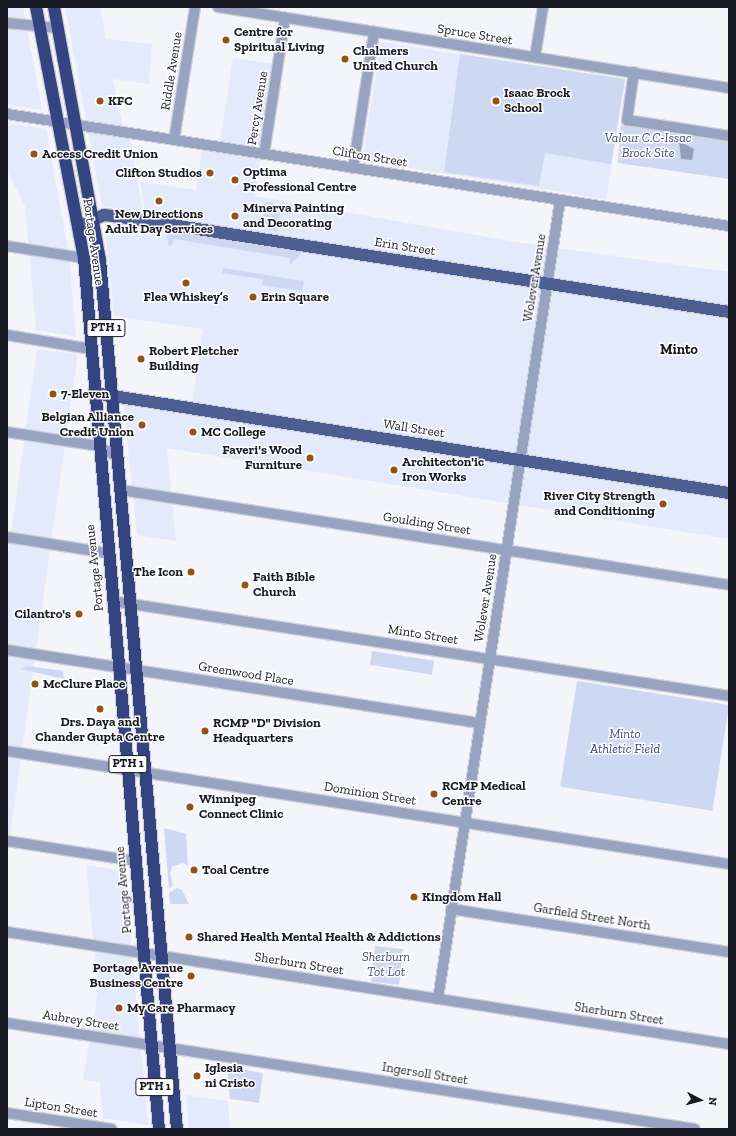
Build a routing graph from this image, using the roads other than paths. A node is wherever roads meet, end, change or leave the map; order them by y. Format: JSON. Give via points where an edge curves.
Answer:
{"nodes":[{"id":1,"x":36,"y":7,"type":"edge"},
{"id":2,"x":54,"y":7,"type":"edge"},
{"id":3,"x":195,"y":7,"type":"edge"},
{"id":4,"x":218,"y":7,"type":"edge"},
{"id":5,"x":543,"y":7,"type":"edge"},
{"id":6,"x":285,"y":18,"type":"junction"},
{"id":7,"x":7,"y":23,"type":"edge"},
{"id":8,"x":40,"y":28,"type":"junction"},
{"id":9,"x":58,"y":28,"type":"junction"},
{"id":10,"x":374,"y":32,"type":"junction"},
{"id":11,"x":535,"y":57,"type":"junction"},
{"id":12,"x":634,"y":72,"type":"junction"},
{"id":13,"x":729,"y":88,"type":"edge"},
{"id":14,"x":7,"y":114,"type":"edge"},
{"id":15,"x":58,"y":122,"type":"junction"},
{"id":16,"x":75,"y":125,"type":"junction"},
{"id":17,"x":729,"y":136,"type":"edge"},
{"id":18,"x":174,"y":140,"type":"junction"},
{"id":19,"x":264,"y":154,"type":"junction"},
{"id":20,"x":354,"y":168,"type":"junction"},
{"id":21,"x":560,"y":201,"type":"junction"},
{"id":22,"x":92,"y":218,"type":"junction"},
{"id":23,"x":729,"y":226,"type":"edge"},
{"id":24,"x":78,"y":227,"type":"junction"},
{"id":25,"x":7,"y":246,"type":"edge"},
{"id":26,"x":84,"y":258,"type":"junction"},
{"id":27,"x":548,"y":284,"type":"junction"},
{"id":28,"x":729,"y":312,"type":"edge"},
{"id":29,"x":7,"y":335,"type":"edge"},
{"id":30,"x":90,"y":349,"type":"junction"},
{"id":31,"x":94,"y":393,"type":"junction"},
{"id":32,"x":112,"y":396,"type":"junction"},
{"id":33,"x":7,"y":432,"type":"edge"},
{"id":34,"x":98,"y":446,"type":"junction"},
{"id":35,"x":118,"y":457,"type":"junction"},
{"id":36,"x":520,"y":460,"type":"junction"},
{"id":37,"x":121,"y":490,"type":"junction"},
{"id":38,"x":729,"y":493,"type":"edge"},
{"id":39,"x":7,"y":537,"type":"edge"},
{"id":40,"x":507,"y":550,"type":"junction"},
{"id":41,"x":107,"y":552,"type":"junction"},
{"id":42,"x":729,"y":585,"type":"edge"},
{"id":43,"x":112,"y":601,"type":"junction"},
{"id":44,"x":130,"y":604,"type":"junction"},
{"id":45,"x":7,"y":650,"type":"edge"},
{"id":46,"x":490,"y":658,"type":"junction"},
{"id":47,"x":119,"y":668,"type":"junction"},
{"id":48,"x":137,"y":671,"type":"junction"},
{"id":49,"x":729,"y":696,"type":"edge"},
{"id":50,"x":480,"y":723,"type":"junction"},
{"id":51,"x":7,"y":751,"type":"edge"},
{"id":52,"x":128,"y":769,"type":"junction"},
{"id":53,"x":146,"y":773,"type":"junction"},
{"id":54,"x":465,"y":822,"type":"junction"},
{"id":55,"x":7,"y":841,"type":"edge"},
{"id":56,"x":135,"y":861,"type":"junction"},
{"id":57,"x":729,"y":864,"type":"edge"},
{"id":58,"x":452,"y":909,"type":"junction"},
{"id":59,"x":7,"y":932,"type":"edge"},
{"id":60,"x":729,"y":952,"type":"edge"},
{"id":61,"x":143,"y":953,"type":"junction"},
{"id":62,"x":161,"y":956,"type":"junction"},
{"id":63,"x":438,"y":999,"type":"junction"},
{"id":64,"x":7,"y":1023,"type":"edge"},
{"id":65,"x":729,"y":1044,"type":"edge"},
{"id":66,"x":152,"y":1045,"type":"junction"},
{"id":67,"x":170,"y":1047,"type":"junction"},
{"id":68,"x":7,"y":1113,"type":"edge"},
{"id":69,"x":112,"y":1129,"type":"edge"},
{"id":70,"x":159,"y":1129,"type":"edge"},
{"id":71,"x":177,"y":1129,"type":"edge"},
{"id":72,"x":695,"y":1129,"type":"edge"}],
"edges":[{"from":1,"to":8,"type":"highway","name":"Portage Avenue","number":"PTH 1"},
{"from":2,"to":9,"type":"highway","name":"Portage Avenue","number":"PTH 1"},
{"from":3,"to":18,"type":"street","name":"Riddle Avenue"},
{"from":4,"to":6,"type":"street","name":"Spruce Street"},
{"from":5,"to":11,"type":"street"},
{"from":6,"to":10,"type":"street","name":"Spruce Street"},
{"from":6,"to":19,"type":"street","name":"Percy Avenue"},
{"from":7,"to":8,"type":"street"},
{"from":8,"to":9,"type":"street"},
{"from":8,"to":15,"type":"highway","name":"Portage Avenue","number":"PTH 1"},
{"from":9,"to":16,"type":"highway","name":"Portage Avenue","number":"PTH 1"},
{"from":10,"to":11,"type":"street","name":"Spruce Street"},
{"from":10,"to":20,"type":"street"},
{"from":11,"to":12,"type":"street","name":"Spruce Street"},
{"from":12,"to":13,"type":"street","name":"Spruce Street"},
{"from":12,"to":17,"type":"street","via":[[627,120]]},
{"from":14,"to":15,"type":"street","name":"Clifton Street"},
{"from":15,"to":16,"type":"street","name":"Clifton Street"},
{"from":15,"to":24,"type":"highway","name":"Portage Avenue","number":"PTH 1"},
{"from":16,"to":18,"type":"street","name":"Clifton Street"},
{"from":16,"to":22,"type":"highway","name":"Portage Avenue","number":"PTH 1"},
{"from":18,"to":19,"type":"street","name":"Clifton Street"},
{"from":19,"to":20,"type":"street","name":"Clifton Street"},
{"from":20,"to":21,"type":"street","name":"Clifton Street"},
{"from":21,"to":23,"type":"street","name":"Clifton Street"},
{"from":21,"to":27,"type":"street","name":"Wolever Avenue"},
{"from":22,"to":24,"type":"main road","name":"Erin Street"},
{"from":22,"to":27,"type":"main road","name":"Erin Street","via":[[104,215],[145,220]]},
{"from":22,"to":32,"type":"highway","name":"Portage Avenue","number":"PTH 1","via":[[100,260]]},
{"from":24,"to":26,"type":"highway","name":"Portage Avenue","number":"PTH 1"},
{"from":25,"to":26,"type":"street"},
{"from":26,"to":30,"type":"highway","name":"Portage Avenue","number":"PTH 1"},
{"from":27,"to":28,"type":"main road","name":"Erin Street"},
{"from":27,"to":36,"type":"street","name":"Wolever Avenue"},
{"from":29,"to":30,"type":"street"},
{"from":30,"to":31,"type":"highway","name":"Portage Avenue","number":"PTH 1"},
{"from":31,"to":32,"type":"main road","name":"Wall Street"},
{"from":31,"to":34,"type":"highway","name":"Portage Avenue","number":"PTH 1"},
{"from":32,"to":35,"type":"highway","name":"Portage Avenue","number":"PTH 1"},
{"from":32,"to":36,"type":"main road","name":"Wall Street"},
{"from":33,"to":34,"type":"street"},
{"from":34,"to":35,"type":"street"},
{"from":34,"to":41,"type":"highway","name":"Portage Avenue","number":"PTH 1"},
{"from":35,"to":37,"type":"highway","name":"Portage Avenue","number":"PTH 1"},
{"from":36,"to":38,"type":"main road","name":"Wall Street"},
{"from":36,"to":40,"type":"street","name":"Wolever Avenue"},
{"from":37,"to":40,"type":"street","name":"Goulding Street"},
{"from":37,"to":44,"type":"highway","name":"Portage Avenue","number":"PTH 1"},
{"from":39,"to":41,"type":"street"},
{"from":40,"to":42,"type":"street","name":"Goulding Street"},
{"from":40,"to":46,"type":"street","name":"Wolever Avenue"},
{"from":41,"to":43,"type":"highway","name":"Portage Avenue","number":"PTH 1"},
{"from":43,"to":44,"type":"street","name":"Minto Street"},
{"from":43,"to":47,"type":"highway","name":"Portage Avenue","number":"PTH 1"},
{"from":44,"to":46,"type":"street","name":"Minto Street"},
{"from":44,"to":48,"type":"highway","name":"Portage Avenue","number":"PTH 1"},
{"from":45,"to":47,"type":"street","name":"Greenwood Place"},
{"from":46,"to":49,"type":"street","name":"Minto Street"},
{"from":46,"to":50,"type":"street","name":"Wolever Avenue"},
{"from":47,"to":48,"type":"street","name":"Greenwood Place"},
{"from":47,"to":52,"type":"highway","name":"Portage Avenue","number":"PTH 1"},
{"from":48,"to":50,"type":"street","name":"Greenwood Place"},
{"from":48,"to":53,"type":"highway","name":"Portage Avenue","number":"PTH 1"},
{"from":50,"to":54,"type":"street","name":"Wolever Avenue"},
{"from":51,"to":52,"type":"street","name":"Dominion Street"},
{"from":52,"to":53,"type":"street","name":"Dominion Street"},
{"from":52,"to":56,"type":"highway","name":"Portage Avenue","number":"PTH 1"},
{"from":53,"to":54,"type":"street","name":"Dominion Street"},
{"from":53,"to":62,"type":"highway","name":"Portage Avenue","number":"PTH 1"},
{"from":54,"to":57,"type":"street","name":"Dominion Street"},
{"from":54,"to":58,"type":"street","name":"Wolever Avenue"},
{"from":55,"to":56,"type":"street"},
{"from":56,"to":61,"type":"highway","name":"Portage Avenue","number":"PTH 1"},
{"from":58,"to":60,"type":"street","name":"Garfield Street North"},
{"from":58,"to":63,"type":"street","name":"Wolever Avenue"},
{"from":59,"to":61,"type":"street","name":"Sherburn Street"},
{"from":61,"to":62,"type":"street","name":"Sherburn Street"},
{"from":61,"to":66,"type":"highway","name":"Portage Avenue","number":"PTH 1"},
{"from":62,"to":63,"type":"street","name":"Sherburn Street"},
{"from":62,"to":67,"type":"highway","name":"Portage Avenue","number":"PTH 1"},
{"from":63,"to":65,"type":"street","name":"Sherburn Street"},
{"from":64,"to":66,"type":"street","name":"Aubrey Street"},
{"from":66,"to":67,"type":"street","name":"Ingersoll Street"},
{"from":66,"to":70,"type":"highway","name":"Portage Avenue","number":"PTH 1"},
{"from":67,"to":71,"type":"highway","name":"Portage Avenue","number":"PTH 1"},
{"from":67,"to":72,"type":"street","name":"Ingersoll Street"},
{"from":68,"to":69,"type":"street","name":"Lipton Street"}]}
